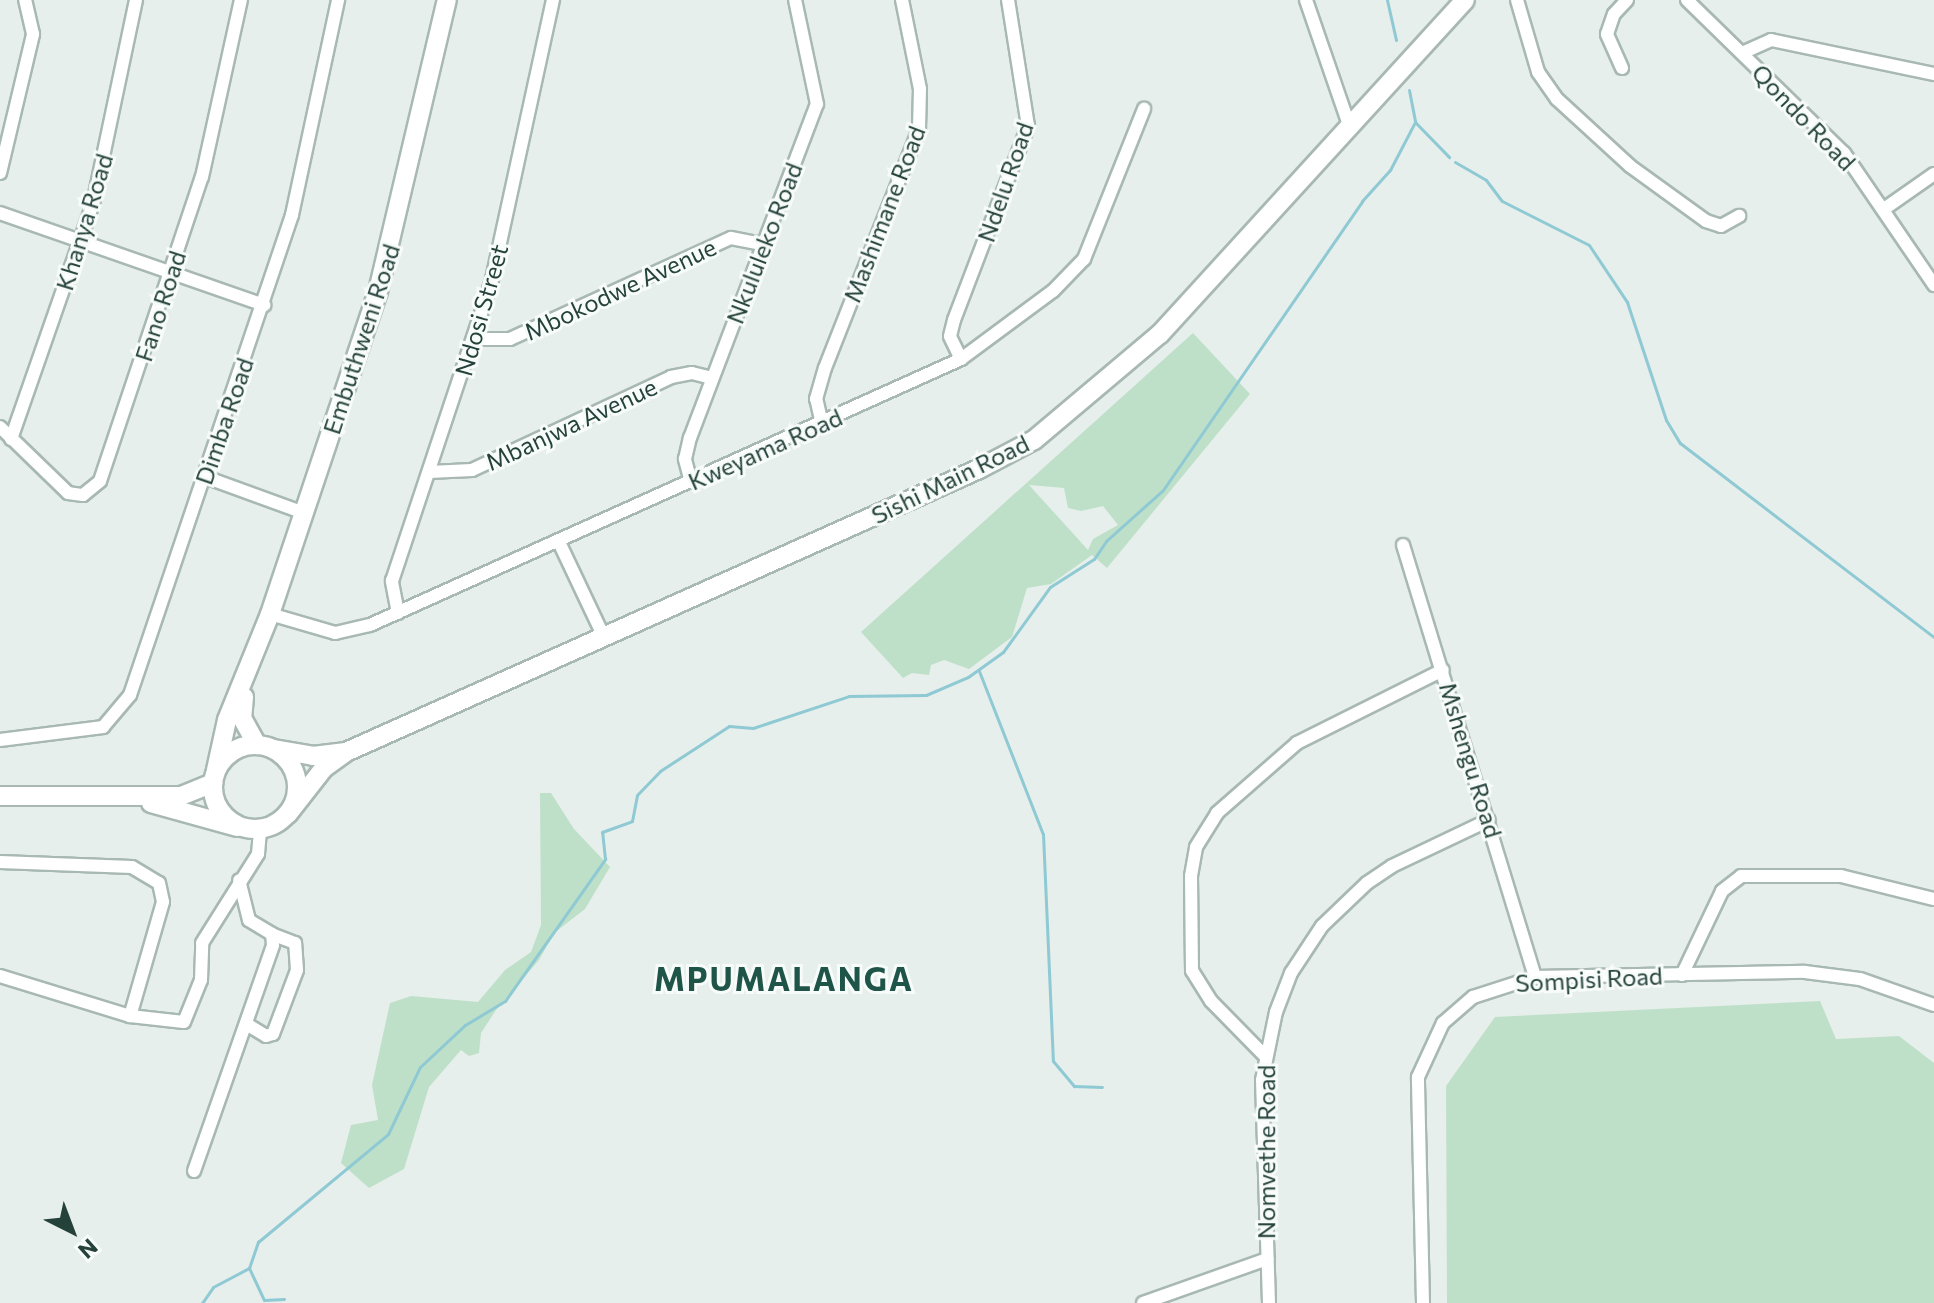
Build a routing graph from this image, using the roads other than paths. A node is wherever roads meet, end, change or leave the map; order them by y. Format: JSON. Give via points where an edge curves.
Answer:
{"nodes":[{"id":1,"x":25,"y":0,"type":"edge"},
{"id":2,"x":136,"y":0,"type":"edge"},
{"id":3,"x":241,"y":0,"type":"edge"},
{"id":4,"x":338,"y":0,"type":"edge"},
{"id":5,"x":447,"y":0,"type":"edge"},
{"id":6,"x":553,"y":0,"type":"edge"},
{"id":7,"x":795,"y":0,"type":"edge"},
{"id":8,"x":902,"y":0,"type":"edge"},
{"id":9,"x":1008,"y":0,"type":"edge"},
{"id":10,"x":1306,"y":0,"type":"edge"},
{"id":11,"x":1465,"y":0,"type":"edge"},
{"id":12,"x":1517,"y":0,"type":"edge"},
{"id":13,"x":1627,"y":0,"type":"edge"},
{"id":14,"x":1687,"y":0,"type":"edge"},
{"id":15,"x":1742,"y":53,"type":"junction"},
{"id":16,"x":1622,"y":68,"type":"dead end"},
{"id":17,"x":1934,"y":74,"type":"edge"},
{"id":18,"x":1144,"y":109,"type":"dead end"},
{"id":19,"x":1349,"y":125,"type":"junction"},
{"id":20,"x":0,"y":173,"type":"edge"},
{"id":21,"x":1934,"y":174,"type":"edge"},
{"id":22,"x":1884,"y":209,"type":"junction"},
{"id":23,"x":0,"y":213,"type":"edge"},
{"id":24,"x":1739,"y":216,"type":"dead end"},
{"id":25,"x":81,"y":243,"type":"junction"},
{"id":26,"x":763,"y":244,"type":"junction"},
{"id":27,"x":172,"y":274,"type":"junction"},
{"id":28,"x":1934,"y":285,"type":"edge"},
{"id":29,"x":264,"y":305,"type":"junction"},
{"id":30,"x":475,"y":339,"type":"junction"},
{"id":31,"x":961,"y":359,"type":"junction"},
{"id":32,"x":712,"y":378,"type":"junction"},
{"id":33,"x":822,"y":424,"type":"junction"},
{"id":34,"x":0,"y":427,"type":"edge"},
{"id":35,"x":11,"y":439,"type":"junction"},
{"id":36,"x":429,"y":472,"type":"junction"},
{"id":37,"x":205,"y":477,"type":"junction"},
{"id":38,"x":691,"y":482,"type":"junction"},
{"id":39,"x":304,"y":513,"type":"junction"},
{"id":40,"x":559,"y":542,"type":"junction"},
{"id":41,"x":1403,"y":545,"type":"dead end"},
{"id":42,"x":398,"y":613,"type":"junction"},
{"id":43,"x":270,"y":614,"type":"junction"},
{"id":44,"x":604,"y":637,"type":"junction"},
{"id":45,"x":1443,"y":670,"type":"junction"},
{"id":46,"x":249,"y":671,"type":"junction"},
{"id":47,"x":0,"y":740,"type":"edge"},
{"id":48,"x":265,"y":747,"type":"junction"},
{"id":49,"x":346,"y":752,"type":"junction"},
{"id":50,"x":214,"y":777,"type":"junction"},
{"id":51,"x":0,"y":796,"type":"edge"},
{"id":52,"x":128,"y":798,"type":"junction"},
{"id":53,"x":288,"y":814,"type":"junction"},
{"id":54,"x":1489,"y":820,"type":"junction"},
{"id":55,"x":251,"y":828,"type":"junction"},
{"id":56,"x":0,"y":862,"type":"edge"},
{"id":57,"x":239,"y":880,"type":"junction"},
{"id":58,"x":1934,"y":899,"type":"edge"},
{"id":59,"x":272,"y":934,"type":"junction"},
{"id":60,"x":1682,"y":975,"type":"junction"},
{"id":61,"x":0,"y":976,"type":"edge"},
{"id":62,"x":1535,"y":977,"type":"junction"},
{"id":63,"x":1934,"y":1005,"type":"edge"},
{"id":64,"x":130,"y":1016,"type":"junction"},
{"id":65,"x":248,"y":1025,"type":"junction"},
{"id":66,"x":1265,"y":1056,"type":"junction"},
{"id":67,"x":194,"y":1171,"type":"dead end"},
{"id":68,"x":1267,"y":1259,"type":"junction"},
{"id":69,"x":1143,"y":1303,"type":"edge"},
{"id":70,"x":1269,"y":1303,"type":"edge"},
{"id":71,"x":1423,"y":1303,"type":"edge"}],
"edges":[{"from":1,"to":20,"type":"street","via":[[33,34]]},
{"from":2,"to":25,"type":"street","name":"Khanya Road","via":[[113,125]]},
{"from":3,"to":27,"type":"street","name":"Fano Road","via":[[202,177]]},
{"from":4,"to":29,"type":"street","name":"Dimba Road","via":[[292,215]]},
{"from":5,"to":39,"type":"street","name":"Embuthweni Road","via":[[391,245]]},
{"from":6,"to":30,"type":"street","name":"Ndosi Street"},
{"from":7,"to":26,"type":"street","name":"Nkululeko Road","via":[[817,104]]},
{"from":8,"to":33,"type":"street","name":"Mashimane Road","via":[[920,89],[919,129],[825,368],[816,399]]},
{"from":9,"to":31,"type":"street","name":"Ndelu Road","via":[[1028,126],[954,320],[950,336]]},
{"from":10,"to":19,"type":"street"},
{"from":11,"to":19,"type":"street","name":"Sishi Main Road"},
{"from":12,"to":24,"type":"street","via":[[1538,72],[1557,99],[1630,166],[1706,221],[1721,226]]},
{"from":13,"to":16,"type":"street","via":[[1614,14],[1607,34]]},
{"from":14,"to":15,"type":"street","name":"Qondo Road"},
{"from":15,"to":17,"type":"street","via":[[1763,41],[1783,41]]},
{"from":15,"to":22,"type":"street","name":"Qondo Road","via":[[1844,153]]},
{"from":18,"to":31,"type":"street","name":"Kweyama Road","via":[[1084,259],[1053,291]]},
{"from":19,"to":44,"type":"street","name":"Sishi Main Road","via":[[1135,359],[1034,440]]},
{"from":21,"to":22,"type":"street"},
{"from":22,"to":28,"type":"street","name":"Qondo Road"},
{"from":23,"to":25,"type":"street"},
{"from":25,"to":27,"type":"street"},
{"from":25,"to":35,"type":"street","name":"Khanya Road"},
{"from":26,"to":30,"type":"street","name":"Mbokodwe Avenue","via":[[731,238],[510,339]]},
{"from":26,"to":32,"type":"street","name":"Nkululeko Road"},
{"from":27,"to":29,"type":"street"},
{"from":27,"to":35,"type":"street","name":"Fano Road","via":[[95,487],[83,495],[68,493]]},
{"from":29,"to":37,"type":"street","name":"Dimba Road"},
{"from":30,"to":36,"type":"street","name":"Ndosi Street"},
{"from":31,"to":33,"type":"street","name":"Kweyama Road"},
{"from":32,"to":36,"type":"street","name":"Mbanjwa Avenue","via":[[692,373],[671,377],[472,470]]},
{"from":32,"to":38,"type":"street","name":"Nkululeko Road","via":[[686,449]]},
{"from":33,"to":38,"type":"street","name":"Kweyama Road"},
{"from":34,"to":35,"type":"street","name":"Fano Road"},
{"from":36,"to":42,"type":"street","name":"Ndosi Street","via":[[392,581]]},
{"from":37,"to":39,"type":"street"},
{"from":37,"to":47,"type":"street","name":"Dimba Road","via":[[130,695],[117,716],[91,730]]},
{"from":38,"to":40,"type":"street","name":"Kweyama Road"},
{"from":39,"to":43,"type":"street","name":"Embuthweni Road"},
{"from":40,"to":42,"type":"street","name":"Kweyama Road"},
{"from":40,"to":44,"type":"street"},
{"from":41,"to":45,"type":"street","name":"Mshengu Road"},
{"from":42,"to":43,"type":"street","name":"Kweyama Road","via":[[335,633]]},
{"from":43,"to":46,"type":"street","name":"Embuthweni Road"},
{"from":44,"to":49,"type":"street","name":"Sishi Main Road"},
{"from":45,"to":54,"type":"street","name":"Mshengu Road"},
{"from":45,"to":66,"type":"street","via":[[1297,743],[1217,813],[1196,847],[1191,876],[1195,979],[1241,1036]]},
{"from":46,"to":48,"type":"street","name":"Embuthweni Road","via":[[242,718]]},
{"from":46,"to":50,"type":"street","name":"Embuthweni Road","via":[[227,720]]},
{"from":48,"to":49,"type":"street","name":"Sishi Main Road","via":[[313,756]]},
{"from":48,"to":50,"type":"street","via":[[233,751]]},
{"from":48,"to":53,"type":"street","via":[[285,758],[297,785]]},
{"from":49,"to":53,"type":"street","name":"Sishi Main Road","via":[[324,768]]},
{"from":50,"to":52,"type":"street","via":[[181,796]]},
{"from":50,"to":55,"type":"street","via":[[220,811]]},
{"from":51,"to":52,"type":"street"},
{"from":52,"to":55,"type":"street"},
{"from":53,"to":55,"type":"street"},
{"from":54,"to":62,"type":"street","name":"Mshengu Road"},
{"from":54,"to":66,"type":"street","name":"Nomvethe Road","via":[[1392,866],[1347,899],[1291,973]]},
{"from":55,"to":57,"type":"street","via":[[258,854]]},
{"from":56,"to":64,"type":"street","via":[[132,867],[159,883],[163,902]]},
{"from":57,"to":59,"type":"street","via":[[249,920]]},
{"from":57,"to":64,"type":"street","via":[[202,943],[201,980],[184,1022]]},
{"from":58,"to":60,"type":"street","via":[[1841,876],[1741,876],[1722,891]]},
{"from":59,"to":65,"type":"street"},
{"from":59,"to":65,"type":"street","via":[[295,943],[297,970],[273,1034],[266,1036]]},
{"from":60,"to":62,"type":"street","name":"Sompisi Road"},
{"from":60,"to":63,"type":"street","name":"Sompisi Road","via":[[1830,974],[1903,991]]},
{"from":61,"to":64,"type":"street"},
{"from":62,"to":71,"type":"street","name":"Sompisi Road","via":[[1494,986],[1458,1007],[1423,1057],[1416,1105]]},
{"from":65,"to":67,"type":"street","via":[[231,1055]]},
{"from":66,"to":68,"type":"street","name":"Nomvethe Road"},
{"from":68,"to":69,"type":"street"},
{"from":68,"to":70,"type":"street","name":"Nomvethe Road"}]}
